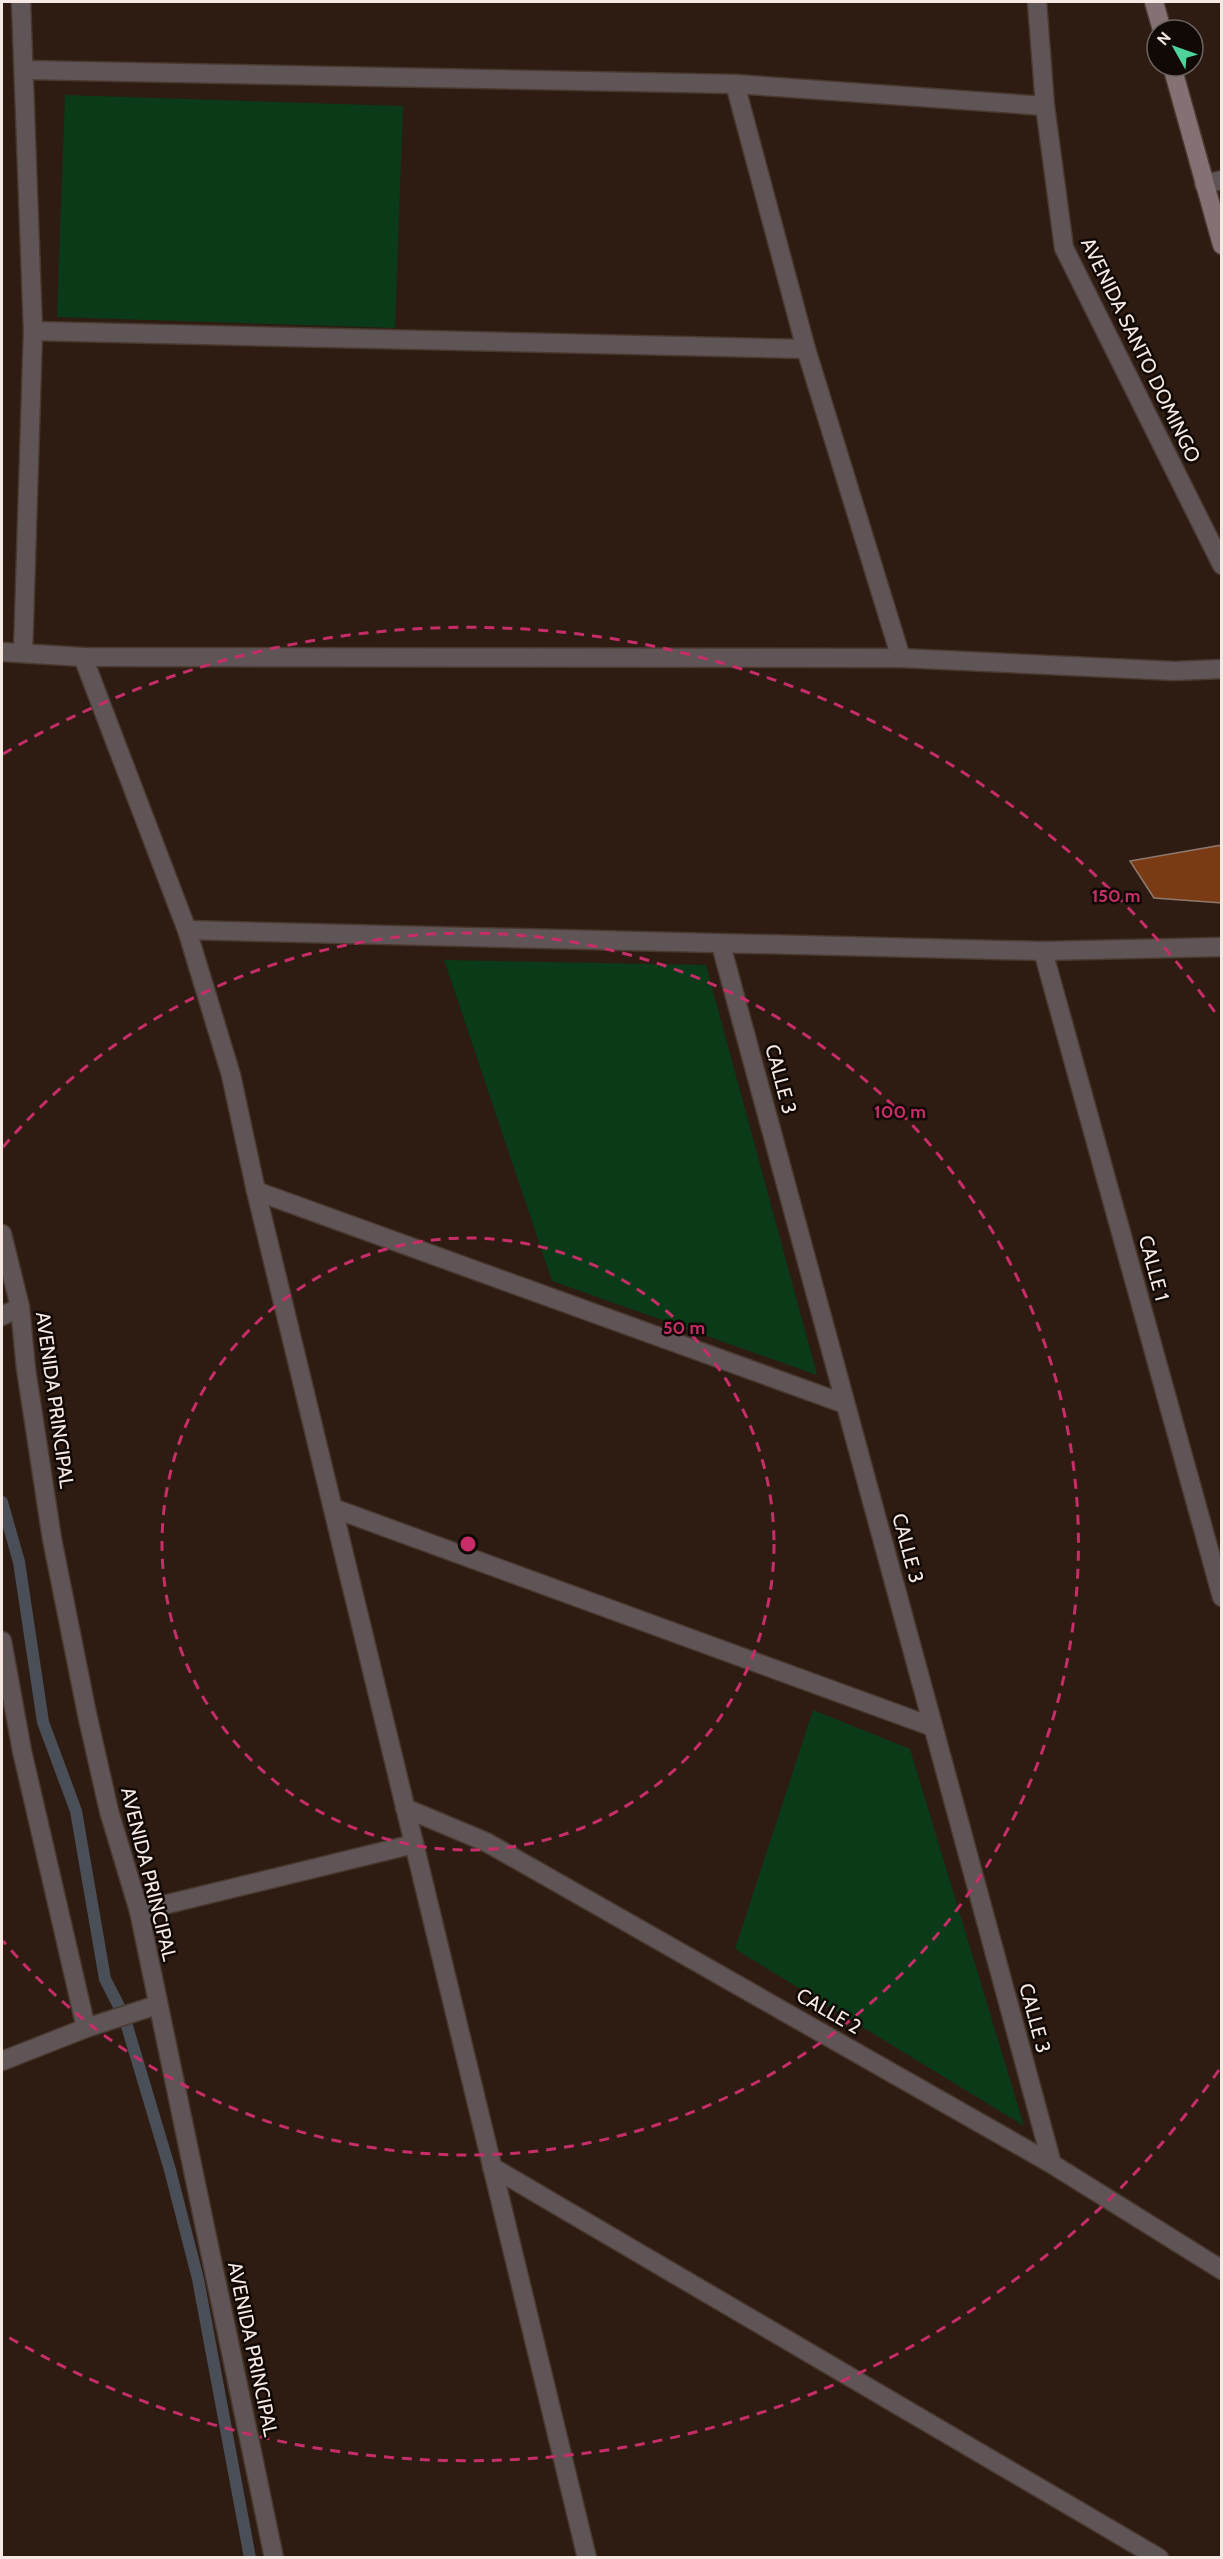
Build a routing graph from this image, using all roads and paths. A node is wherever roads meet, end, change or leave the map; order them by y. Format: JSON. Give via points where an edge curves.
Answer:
{"nodes":[{"id":1,"x":21,"y":2,"type":"edge"},
{"id":2,"x":1037,"y":2,"type":"edge"},
{"id":3,"x":1154,"y":2,"type":"edge"},
{"id":4,"x":1159,"y":18,"type":"edge"},
{"id":5,"x":25,"y":70,"type":"junction"},
{"id":6,"x":1176,"y":78,"type":"edge"},
{"id":7,"x":735,"y":84,"type":"junction"},
{"id":8,"x":1045,"y":106,"type":"junction"},
{"id":9,"x":1213,"y":182,"type":"edge"},
{"id":10,"x":1221,"y":245,"type":"edge"},
{"id":11,"x":33,"y":331,"type":"junction"},
{"id":12,"x":806,"y":349,"type":"junction"},
{"id":13,"x":1221,"y":565,"type":"edge"},
{"id":14,"x":2,"y":652,"type":"edge"},
{"id":15,"x":22,"y":653,"type":"junction"},
{"id":16,"x":83,"y":657,"type":"junction"},
{"id":17,"x":901,"y":658,"type":"junction"},
{"id":18,"x":1221,"y":669,"type":"edge"},
{"id":19,"x":187,"y":930,"type":"junction"},
{"id":20,"x":721,"y":945,"type":"junction"},
{"id":21,"x":1221,"y":947,"type":"edge"},
{"id":22,"x":1043,"y":951,"type":"junction"},
{"id":23,"x":256,"y":1191,"type":"junction"},
{"id":24,"x":2,"y":1234,"type":"edge"},
{"id":25,"x":21,"y":1307,"type":"junction"},
{"id":26,"x":2,"y":1316,"type":"edge"},
{"id":27,"x":845,"y":1404,"type":"junction"},
{"id":28,"x":333,"y":1508,"type":"junction"},
{"id":29,"x":1221,"y":1597,"type":"edge"},
{"id":30,"x":2,"y":1641,"type":"edge"},
{"id":31,"x":933,"y":1727,"type":"junction"},
{"id":32,"x":405,"y":1808,"type":"junction"},
{"id":33,"x":414,"y":1844,"type":"junction"},
{"id":34,"x":139,"y":1911,"type":"junction"},
{"id":35,"x":157,"y":2005,"type":"junction"},
{"id":36,"x":86,"y":2028,"type":"junction"},
{"id":37,"x":2,"y":2061,"type":"edge"},
{"id":38,"x":1052,"y":2164,"type":"junction"},
{"id":39,"x":492,"y":2167,"type":"junction"},
{"id":40,"x":1221,"y":2270,"type":"edge"},
{"id":41,"x":274,"y":2558,"type":"edge"},
{"id":42,"x":587,"y":2558,"type":"edge"},
{"id":43,"x":1159,"y":2558,"type":"edge"}],
"edges":[{"from":1,"to":5,"type":"street"},
{"from":2,"to":8,"type":"street","name":"AVENIDA SANTO DOMINGO"},
{"from":3,"to":4,"type":"street"},
{"from":5,"to":7,"type":"street"},
{"from":5,"to":11,"type":"street"},
{"from":6,"to":9,"type":"street"},
{"from":7,"to":8,"type":"street"},
{"from":7,"to":12,"type":"street"},
{"from":8,"to":13,"type":"street","name":"AVENIDA SANTO DOMINGO","via":[[1064,248]]},
{"from":9,"to":10,"type":"street"},
{"from":11,"to":12,"type":"street"},
{"from":11,"to":15,"type":"street"},
{"from":12,"to":17,"type":"street"},
{"from":14,"to":15,"type":"street"},
{"from":15,"to":16,"type":"street"},
{"from":16,"to":17,"type":"street"},
{"from":16,"to":19,"type":"street"},
{"from":17,"to":18,"type":"street","via":[[1175,671]]},
{"from":19,"to":20,"type":"street"},
{"from":19,"to":23,"type":"street","via":[[231,1074]]},
{"from":20,"to":22,"type":"street"},
{"from":20,"to":27,"type":"street","name":"CALLE 3"},
{"from":21,"to":22,"type":"street"},
{"from":22,"to":29,"type":"street","name":"CALLE 1"},
{"from":23,"to":27,"type":"street"},
{"from":23,"to":28,"type":"street"},
{"from":24,"to":25,"type":"street","name":"AVENIDA PRINCIPAL"},
{"from":25,"to":26,"type":"street"},
{"from":25,"to":34,"type":"street","name":"AVENIDA PRINCIPAL","via":[[26,1369],[52,1539],[109,1811]]},
{"from":27,"to":31,"type":"street","name":"CALLE 3"},
{"from":28,"to":31,"type":"street"},
{"from":28,"to":32,"type":"street"},
{"from":30,"to":36,"type":"street","via":[[22,1751]]},
{"from":31,"to":38,"type":"street","name":"CALLE 3"},
{"from":32,"to":33,"type":"street"},
{"from":32,"to":38,"type":"street","name":"CALLE 2","via":[[486,1842]]},
{"from":33,"to":34,"type":"street"},
{"from":33,"to":39,"type":"street"},
{"from":34,"to":35,"type":"street","name":"AVENIDA PRINCIPAL"},
{"from":35,"to":36,"type":"street"},
{"from":35,"to":41,"type":"street","name":"AVENIDA PRINCIPAL"},
{"from":36,"to":37,"type":"street"},
{"from":38,"to":40,"type":"street","name":"CALLE 2"},
{"from":39,"to":42,"type":"street"},
{"from":39,"to":43,"type":"street"}]}
